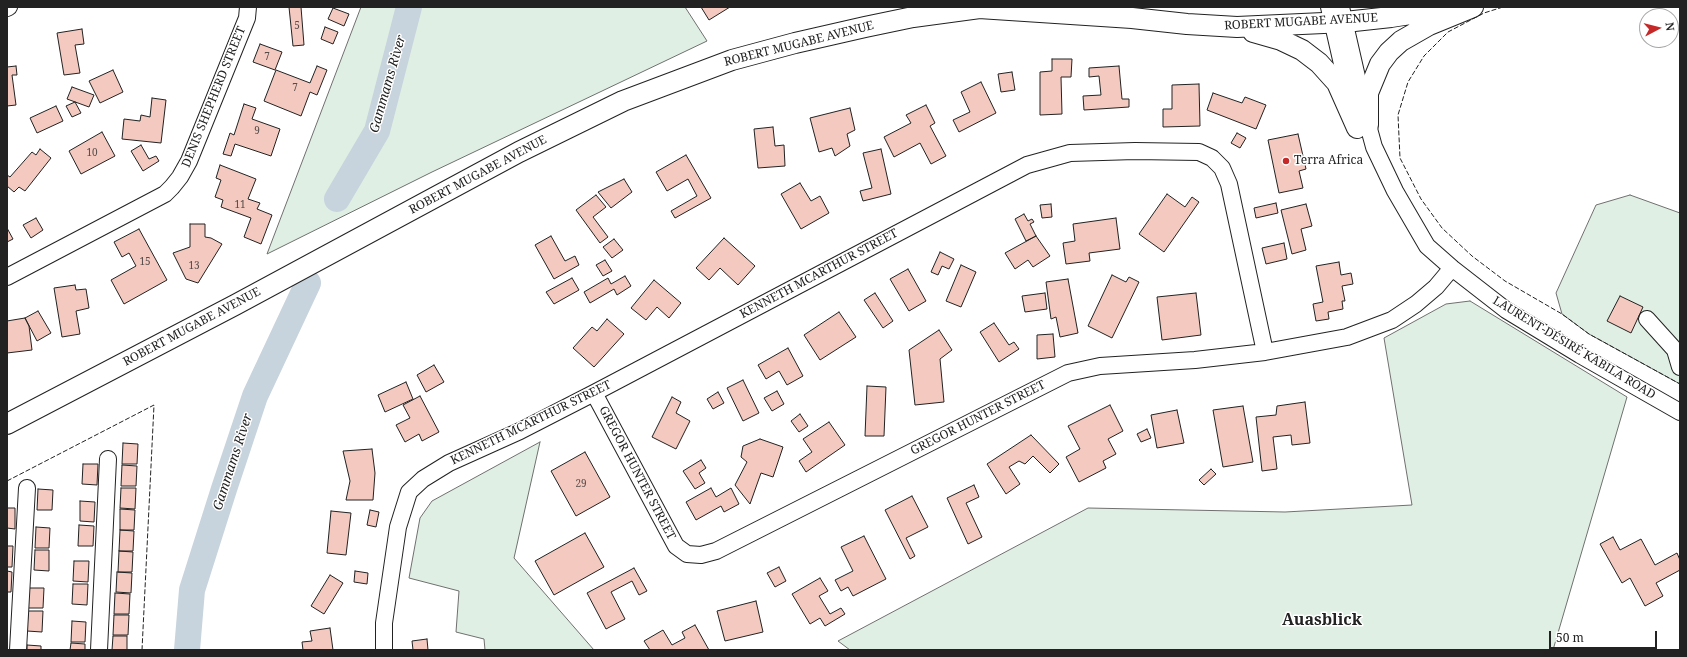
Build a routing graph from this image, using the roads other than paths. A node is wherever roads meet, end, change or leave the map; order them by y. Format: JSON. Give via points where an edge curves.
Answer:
{"nodes":[{"id":1,"x":248,"y":7,"type":"edge"},
{"id":2,"x":1455,"y":7,"type":"edge"},
{"id":3,"x":1474,"y":7,"type":"edge"},
{"id":4,"x":983,"y":8,"type":"edge"},
{"id":5,"x":1337,"y":15,"type":"edge"},
{"id":6,"x":1237,"y":27,"type":"junction"},
{"id":7,"x":1362,"y":127,"type":"junction"},
{"id":8,"x":1452,"y":268,"type":"junction"},
{"id":9,"x":7,"y":277,"type":"edge"},
{"id":10,"x":1647,"y":319,"type":"dead end"},
{"id":11,"x":1265,"y":352,"type":"junction"},
{"id":12,"x":1680,"y":367,"type":"edge"},
{"id":13,"x":594,"y":393,"type":"junction"},
{"id":14,"x":1680,"y":412,"type":"edge"},
{"id":15,"x":7,"y":424,"type":"edge"},
{"id":16,"x":108,"y":459,"type":"dead end"},
{"id":17,"x":27,"y":488,"type":"dead end"},
{"id":18,"x":18,"y":650,"type":"edge"},
{"id":19,"x":99,"y":650,"type":"edge"},
{"id":20,"x":384,"y":650,"type":"edge"}],
"edges":[{"from":1,"to":9,"type":"street","name":"DENIS SHEPHERD STREET","via":[[247,18],[192,154],[172,187],[165,194]]},
{"from":2,"to":5,"type":"main road","name":"ROBERT MUGABE AVENUE","via":[[1391,17]]},
{"from":3,"to":7,"type":"main road","via":[[1429,25],[1401,41],[1389,52],[1380,64],[1368,92]]},
{"from":4,"to":6,"type":"main road","name":"ROBERT MUGABE AVENUE"},
{"from":4,"to":15,"type":"main road","name":"ROBERT MUGABE AVENUE","via":[[892,21],[795,43],[732,60],[623,101],[519,152]]},
{"from":5,"to":6,"type":"main road","name":"ROBERT MUGABE AVENUE"},
{"from":5,"to":7,"type":"street","name":"LAURENT-DÉSIRÉ KABILA ROAD"},
{"from":6,"to":7,"type":"main road","via":[[1281,40],[1302,50],[1319,63],[1337,83]]},
{"from":7,"to":8,"type":"street","name":"LAURENT-DÉSIRÉ KABILA ROAD","via":[[1427,246]]},
{"from":8,"to":11,"type":"street","name":"GREGOR HUNTER STREET","via":[[1436,287],[1392,320],[1348,337]]},
{"from":8,"to":14,"type":"street","name":"LAURENT-DÉSIRÉ KABILA ROAD","via":[[1506,310]]},
{"from":10,"to":12,"type":"street","via":[[1675,350]]},
{"from":11,"to":13,"type":"street","name":"GREGOR HUNTER STREET","via":[[1195,360],[1100,366],[1068,373],[716,551],[701,555],[687,554],[676,546]]},
{"from":11,"to":13,"type":"street","name":"KENNETH MCARTHUR STREET","via":[[1228,184],[1222,168],[1212,158],[1199,152],[1070,153],[1027,165]]},
{"from":13,"to":20,"type":"street","name":"KENNETH MCARTHUR STREET","via":[[520,431],[449,463],[422,479],[409,492],[398,527],[390,573],[384,623]]},
{"from":16,"to":19,"type":"street"},
{"from":17,"to":18,"type":"street"}]}
